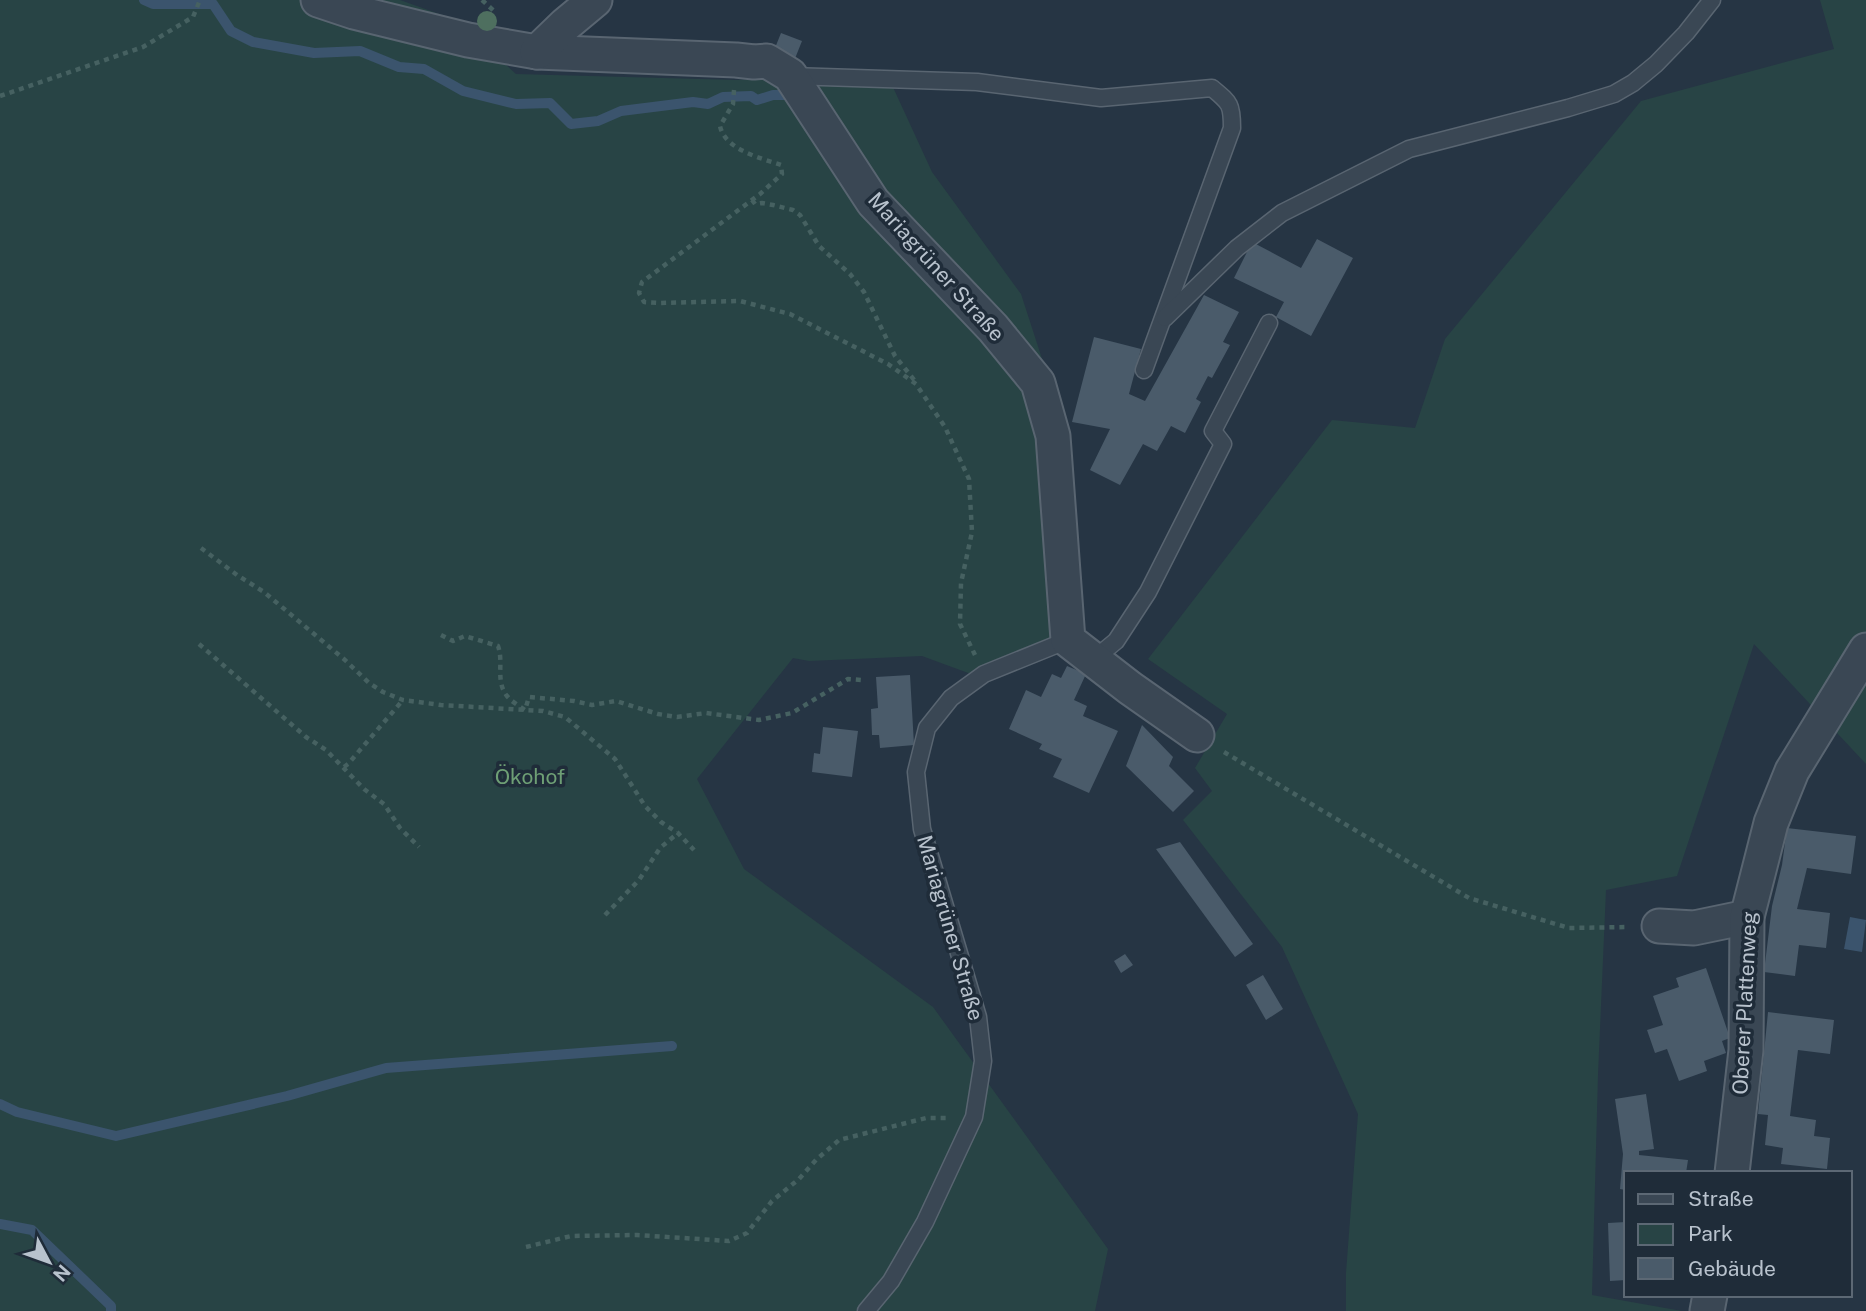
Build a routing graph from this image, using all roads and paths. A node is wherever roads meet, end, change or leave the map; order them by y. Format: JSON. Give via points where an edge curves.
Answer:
{"nodes":[{"id":1,"x":200,"y":0,"type":"edge"},
{"id":2,"x":318,"y":0,"type":"edge"},
{"id":3,"x":595,"y":0,"type":"edge"},
{"id":4,"x":1712,"y":0,"type":"edge"},
{"id":5,"x":537,"y":52,"type":"junction"},
{"id":6,"x":736,"y":60,"type":"junction"},
{"id":7,"x":790,"y":75,"type":"junction"},
{"id":8,"x":0,"y":96,"type":"edge"},
{"id":9,"x":751,"y":200,"type":"junction"},
{"id":10,"x":1163,"y":319,"type":"junction"},
{"id":11,"x":1269,"y":323,"type":"dead end"},
{"id":12,"x":1144,"y":370,"type":"dead end"},
{"id":13,"x":916,"y":381,"type":"dead end"},
{"id":14,"x":201,"y":548,"type":"dead end"},
{"id":15,"x":442,"y":635,"type":"dead end"},
{"id":16,"x":1068,"y":640,"type":"junction"},
{"id":17,"x":199,"y":644,"type":"dead end"},
{"id":18,"x":1866,"y":650,"type":"edge"},
{"id":19,"x":1093,"y":660,"type":"junction"},
{"id":20,"x":988,"y":673,"type":"junction"},
{"id":21,"x":861,"y":680,"type":"dead end"},
{"id":22,"x":403,"y":700,"type":"junction"},
{"id":23,"x":525,"y":710,"type":"junction"},
{"id":24,"x":1197,"y":735,"type":"joint"},
{"id":25,"x":344,"y":766,"type":"junction"},
{"id":26,"x":678,"y":833,"type":"junction"},
{"id":27,"x":419,"y":847,"type":"dead end"},
{"id":28,"x":694,"y":850,"type":"dead end"},
{"id":29,"x":605,"y":915,"type":"dead end"},
{"id":30,"x":1747,"y":918,"type":"junction"},
{"id":31,"x":1659,"y":926,"type":"joint"},
{"id":32,"x":974,"y":1117,"type":"junction"},
{"id":33,"x":1732,"y":1171,"type":"edge"},
{"id":34,"x":526,"y":1247,"type":"dead end"},
{"id":35,"x":866,"y":1311,"type":"edge"}],
"edges":[{"from":1,"to":8,"type":"path","via":[[193,17],[143,47]]},
{"from":2,"to":5,"type":"street","via":[[468,40]]},
{"from":3,"to":5,"type":"street"},
{"from":4,"to":10,"type":"lane","via":[[1686,33],[1633,83],[1568,108],[1409,149],[1282,213],[1237,248]]},
{"from":5,"to":6,"type":"street"},
{"from":6,"to":7,"type":"street","via":[[768,61]]},
{"from":6,"to":9,"type":"path","via":[[733,104],[720,126],[722,134],[732,145],[781,165],[782,174]]},
{"from":7,"to":10,"type":"lane","via":[[977,82],[1101,98],[1212,88],[1232,109],[1232,128]]},
{"from":7,"to":16,"type":"street","name":"Mariagrüner Straße","via":[[873,202],[993,328],[1038,383],[1054,436]]},
{"from":9,"to":13,"type":"path","via":[[800,215],[819,246],[864,292],[895,356]]},
{"from":9,"to":20,"type":"path","via":[[642,282],[639,293],[644,302],[740,300],[790,314],[888,364],[916,384],[945,427],[969,479],[972,531],[961,583],[960,624]]},
{"from":10,"to":12,"type":"lane"},
{"from":11,"to":19,"type":"lane","via":[[1213,431],[1223,444],[1148,592],[1116,641]]},
{"from":14,"to":22,"type":"path","via":[[264,592],[369,683]]},
{"from":15,"to":23,"type":"path","via":[[453,641],[465,636],[498,646],[500,679],[507,696]]},
{"from":16,"to":19,"type":"street"},
{"from":16,"to":20,"type":"lane","name":"Mariagrüner Straße"},
{"from":17,"to":25,"type":"path"},
{"from":18,"to":30,"type":"street","name":"Oberer Plattenweg","via":[[1792,771],[1771,823]]},
{"from":19,"to":24,"type":"street"},
{"from":20,"to":32,"type":"lane","name":"Mariagrüner Straße","via":[[951,698],[927,728],[916,772],[922,830],[978,1017],[983,1061]]},
{"from":21,"to":23,"type":"path","via":[[848,679],[792,713],[760,720],[706,713],[677,717],[616,701],[592,705],[529,697]]},
{"from":22,"to":23,"type":"path"},
{"from":22,"to":25,"type":"path"},
{"from":23,"to":26,"type":"path","via":[[565,718],[584,732],[615,759],[645,806]]},
{"from":24,"to":31,"type":"path","via":[[1469,898],[1569,928]]},
{"from":25,"to":27,"type":"path","via":[[384,804]]},
{"from":26,"to":28,"type":"path"},
{"from":26,"to":29,"type":"path"},
{"from":30,"to":31,"type":"street","via":[[1694,928]]},
{"from":30,"to":33,"type":"street","name":"Oberer Plattenweg","via":[[1746,1050]]},
{"from":32,"to":34,"type":"path","via":[[926,1118],[839,1140],[772,1201],[747,1233],[729,1241],[571,1236]]},
{"from":32,"to":35,"type":"lane","name":"Mariagrüner Straße","via":[[925,1222],[891,1281]]}]}
